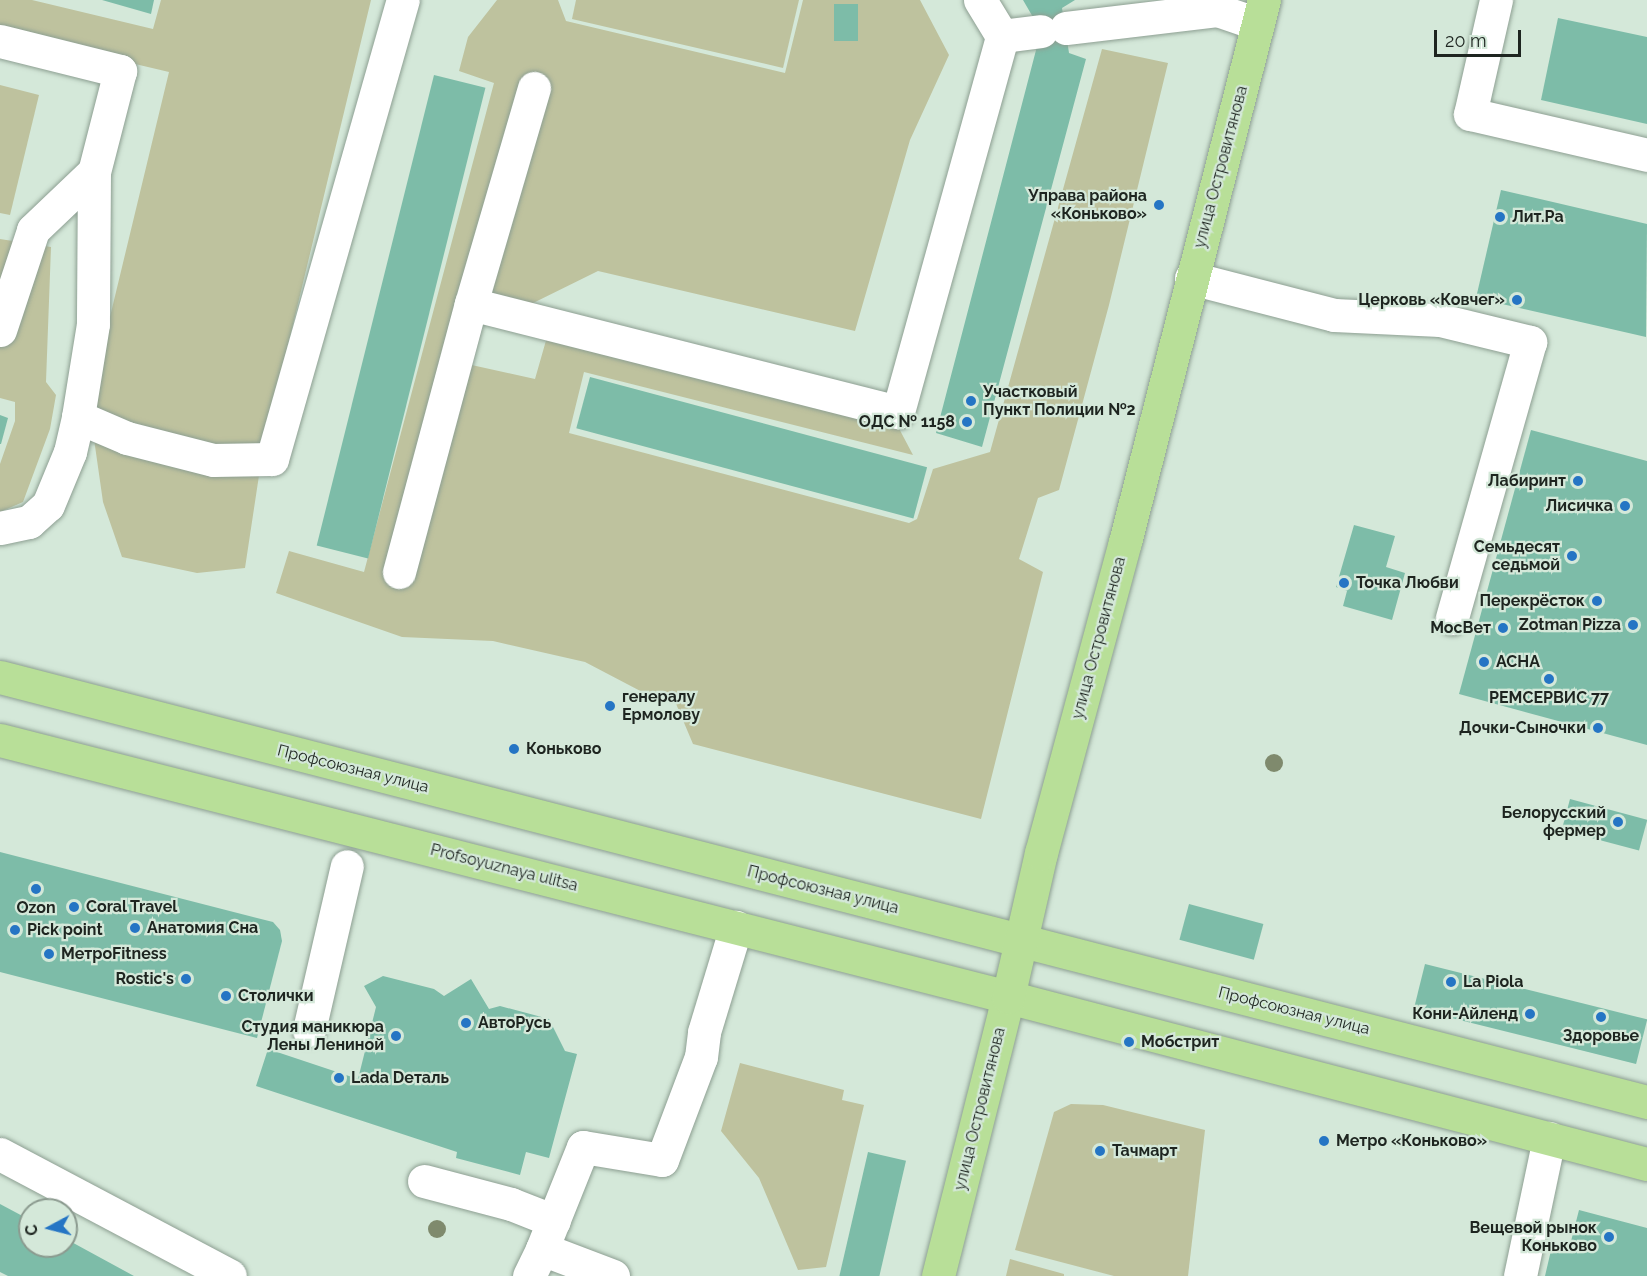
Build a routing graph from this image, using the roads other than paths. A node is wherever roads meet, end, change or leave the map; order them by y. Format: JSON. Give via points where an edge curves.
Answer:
{"nodes":[{"id":1,"x":403,"y":0,"type":"edge"},
{"id":2,"x":980,"y":0,"type":"edge"},
{"id":3,"x":1496,"y":0,"type":"edge"},
{"id":4,"x":1261,"y":12,"type":"edge"},
{"id":5,"x":1002,"y":36,"type":"junction"},
{"id":6,"x":0,"y":41,"type":"edge"},
{"id":7,"x":534,"y":88,"type":"dead end"},
{"id":8,"x":1647,"y":155,"type":"edge"},
{"id":9,"x":94,"y":172,"type":"junction"},
{"id":10,"x":1191,"y":278,"type":"junction"},
{"id":11,"x":471,"y":304,"type":"junction"},
{"id":12,"x":0,"y":330,"type":"edge"},
{"id":13,"x":78,"y":417,"type":"junction"},
{"id":14,"x":0,"y":528,"type":"edge"},
{"id":15,"x":399,"y":572,"type":"dead end"},
{"id":16,"x":1452,"y":618,"type":"dead end"},
{"id":17,"x":0,"y":677,"type":"edge"},
{"id":18,"x":0,"y":740,"type":"edge"},
{"id":19,"x":347,"y":866,"type":"dead end"},
{"id":20,"x":735,"y":927,"type":"junction"},
{"id":21,"x":1019,"y":941,"type":"junction"},
{"id":22,"x":1008,"y":997,"type":"junction"},
{"id":23,"x":309,"y":1030,"type":"dead end"},
{"id":24,"x":1647,"y":1102,"type":"edge"},
{"id":25,"x":1549,"y":1138,"type":"junction"},
{"id":26,"x":0,"y":1154,"type":"edge"},
{"id":27,"x":1647,"y":1164,"type":"edge"},
{"id":28,"x":424,"y":1181,"type":"dead end"},
{"id":29,"x":542,"y":1249,"type":"edge"},
{"id":30,"x":230,"y":1276,"type":"edge"},
{"id":31,"x":613,"y":1276,"type":"edge"},
{"id":32,"x":938,"y":1276,"type":"edge"},
{"id":33,"x":1520,"y":1276,"type":"edge"}],
"edges":[{"from":1,"to":13,"type":"lane","via":[[272,459],[213,460],[127,438]]},
{"from":2,"to":5,"type":"lane"},
{"from":3,"to":8,"type":"lane","via":[[1470,114]]},
{"from":4,"to":5,"type":"lane","via":[[1217,10]]},
{"from":4,"to":10,"type":"main road","name":"улица Островитянова"},
{"from":5,"to":11,"type":"lane","via":[[898,412]]},
{"from":6,"to":9,"type":"lane","via":[[120,71]]},
{"from":7,"to":11,"type":"lane"},
{"from":9,"to":12,"type":"lane","via":[[33,230]]},
{"from":9,"to":13,"type":"lane","via":[[93,324]]},
{"from":10,"to":16,"type":"lane","via":[[1334,315],[1440,320],[1530,342]]},
{"from":10,"to":21,"type":"main road","name":"улица Островитянова"},
{"from":11,"to":15,"type":"lane"},
{"from":13,"to":14,"type":"lane","via":[[48,505],[29,522]]},
{"from":17,"to":21,"type":"main road","name":"Профсоюзная улица"},
{"from":18,"to":20,"type":"main road","name":"Profsoyuznaya ulitsa"},
{"from":19,"to":23,"type":"lane"},
{"from":20,"to":22,"type":"main road","name":"Profsoyuznaya ulitsa"},
{"from":20,"to":29,"type":"lane","via":[[704,1032],[701,1057],[662,1160],[584,1148]]},
{"from":21,"to":22,"type":"main road","name":"улица Островитянова"},
{"from":21,"to":24,"type":"main road","name":"Профсоюзная улица"},
{"from":22,"to":25,"type":"main road"},
{"from":22,"to":32,"type":"main road","name":"улица Островитянова"},
{"from":25,"to":27,"type":"main road"},
{"from":25,"to":33,"type":"lane"},
{"from":26,"to":30,"type":"lane"},
{"from":28,"to":29,"type":"lane","via":[[511,1204]]},
{"from":29,"to":31,"type":"lane"}]}
